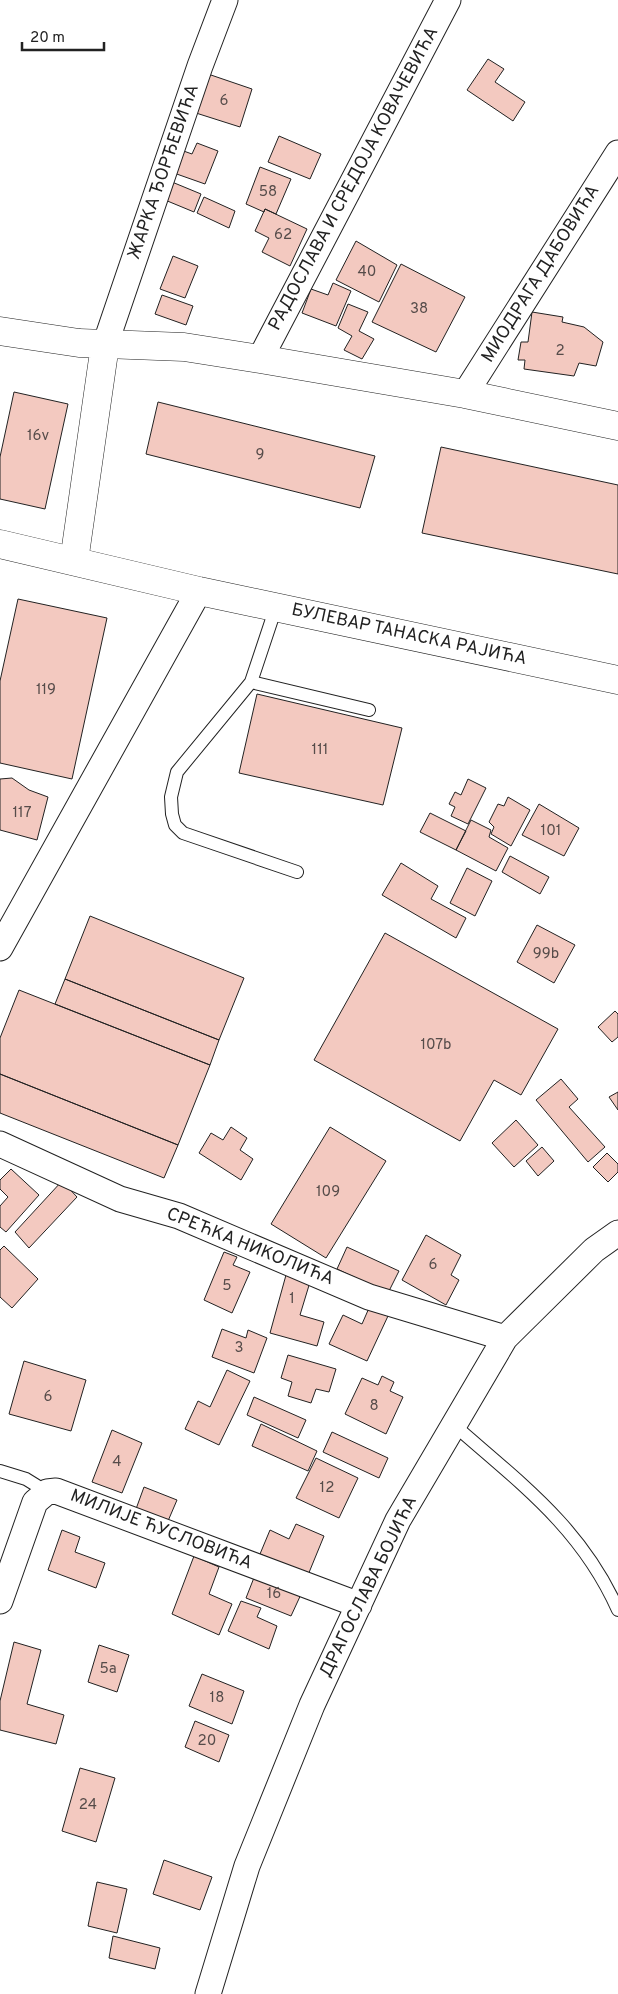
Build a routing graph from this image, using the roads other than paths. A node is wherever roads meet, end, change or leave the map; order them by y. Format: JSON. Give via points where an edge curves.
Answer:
{"nodes":[{"id":1,"x":225,"y":0,"type":"edge"},
{"id":2,"x":448,"y":0,"type":"edge"},
{"id":3,"x":618,"y":153,"type":"edge"},
{"id":4,"x":0,"y":331,"type":"edge"},
{"id":5,"x":105,"y":345,"type":"junction"},
{"id":6,"x":260,"y":359,"type":"junction"},
{"id":7,"x":465,"y":394,"type":"junction"},
{"id":8,"x":618,"y":426,"type":"edge"},
{"id":9,"x":0,"y":544,"type":"edge"},
{"id":10,"x":74,"y":561,"type":"junction"},
{"id":11,"x":199,"y":592,"type":"junction"},
{"id":12,"x":276,"y":607,"type":"junction"},
{"id":13,"x":618,"y":680,"type":"edge"},
{"id":14,"x":251,"y":682,"type":"junction"},
{"id":15,"x":368,"y":710,"type":"dead end"},
{"id":16,"x":296,"y":872,"type":"dead end"},
{"id":17,"x":0,"y":948,"type":"edge"},
{"id":18,"x":0,"y":1144,"type":"edge"},
{"id":19,"x":618,"y":1233,"type":"edge"},
{"id":20,"x":505,"y":1338,"type":"junction"},
{"id":21,"x":454,"y":1425,"type":"junction"},
{"id":22,"x":0,"y":1471,"type":"edge"},
{"id":23,"x":47,"y":1492,"type":"junction"},
{"id":24,"x":0,"y":1601,"type":"edge"},
{"id":25,"x":359,"y":1605,"type":"junction"},
{"id":26,"x":618,"y":1610,"type":"edge"},
{"id":27,"x":208,"y":1994,"type":"edge"}],
"edges":[{"from":1,"to":5,"type":"street","name":"ЖАРКА ЂОРЂЕВИЋА"},
{"from":2,"to":6,"type":"street","name":"РАДОСЛАВА И СРЕДОЈА КОВАЧЕВИЋА"},
{"from":3,"to":7,"type":"street","name":"МИОДРАГА ДАБОВИЋА"},
{"from":4,"to":5,"type":"street"},
{"from":5,"to":6,"type":"street","via":[[184,347]]},
{"from":5,"to":10,"type":"street"},
{"from":6,"to":7,"type":"street"},
{"from":7,"to":8,"type":"street"},
{"from":9,"to":10,"type":"street","name":"БУЛЕВАР ТАНАСКА РАЈИЋА"},
{"from":10,"to":11,"type":"street","name":"БУЛЕВАР ТАНАСКА РАЈИЋА"},
{"from":11,"to":12,"type":"street","name":"БУЛЕВАР ТАНАСКА РАЈИЋА"},
{"from":11,"to":17,"type":"street"},
{"from":12,"to":13,"type":"street","name":"БУЛЕВАР ТАНАСКА РАЈИЋА"},
{"from":12,"to":14,"type":"lane"},
{"from":14,"to":15,"type":"lane"},
{"from":14,"to":16,"type":"lane","via":[[177,772],[171,797],[172,814],[175,825],[183,833]]},
{"from":18,"to":20,"type":"street","name":"СРЕЋКА НИКОЛИЋА","via":[[120,1200],[179,1216],[369,1296]]},
{"from":19,"to":20,"type":"street","name":"ДРАГОСЛАВА БОЈИЋА","via":[[594,1250]]},
{"from":20,"to":21,"type":"street","name":"ДРАГОСЛАВА БОЈИЋА"},
{"from":21,"to":25,"type":"street","name":"ДРАГОСЛАВА БОЈИЋА","via":[[398,1520]]},
{"from":21,"to":26,"type":"lane","via":[[564,1524],[594,1563]]},
{"from":22,"to":23,"type":"lane","via":[[26,1479]]},
{"from":23,"to":24,"type":"street","name":"МИЛИЈЕ ЋУСЛОВИЋА","via":[[31,1509]]},
{"from":23,"to":25,"type":"street","name":"МИЛИЈЕ ЋУСЛОВИЋА","via":[[65,1493]]},
{"from":25,"to":27,"type":"street","name":"ДРАГОСЛАВА БОЈИЋА","via":[[312,1705],[247,1866]]}]}
